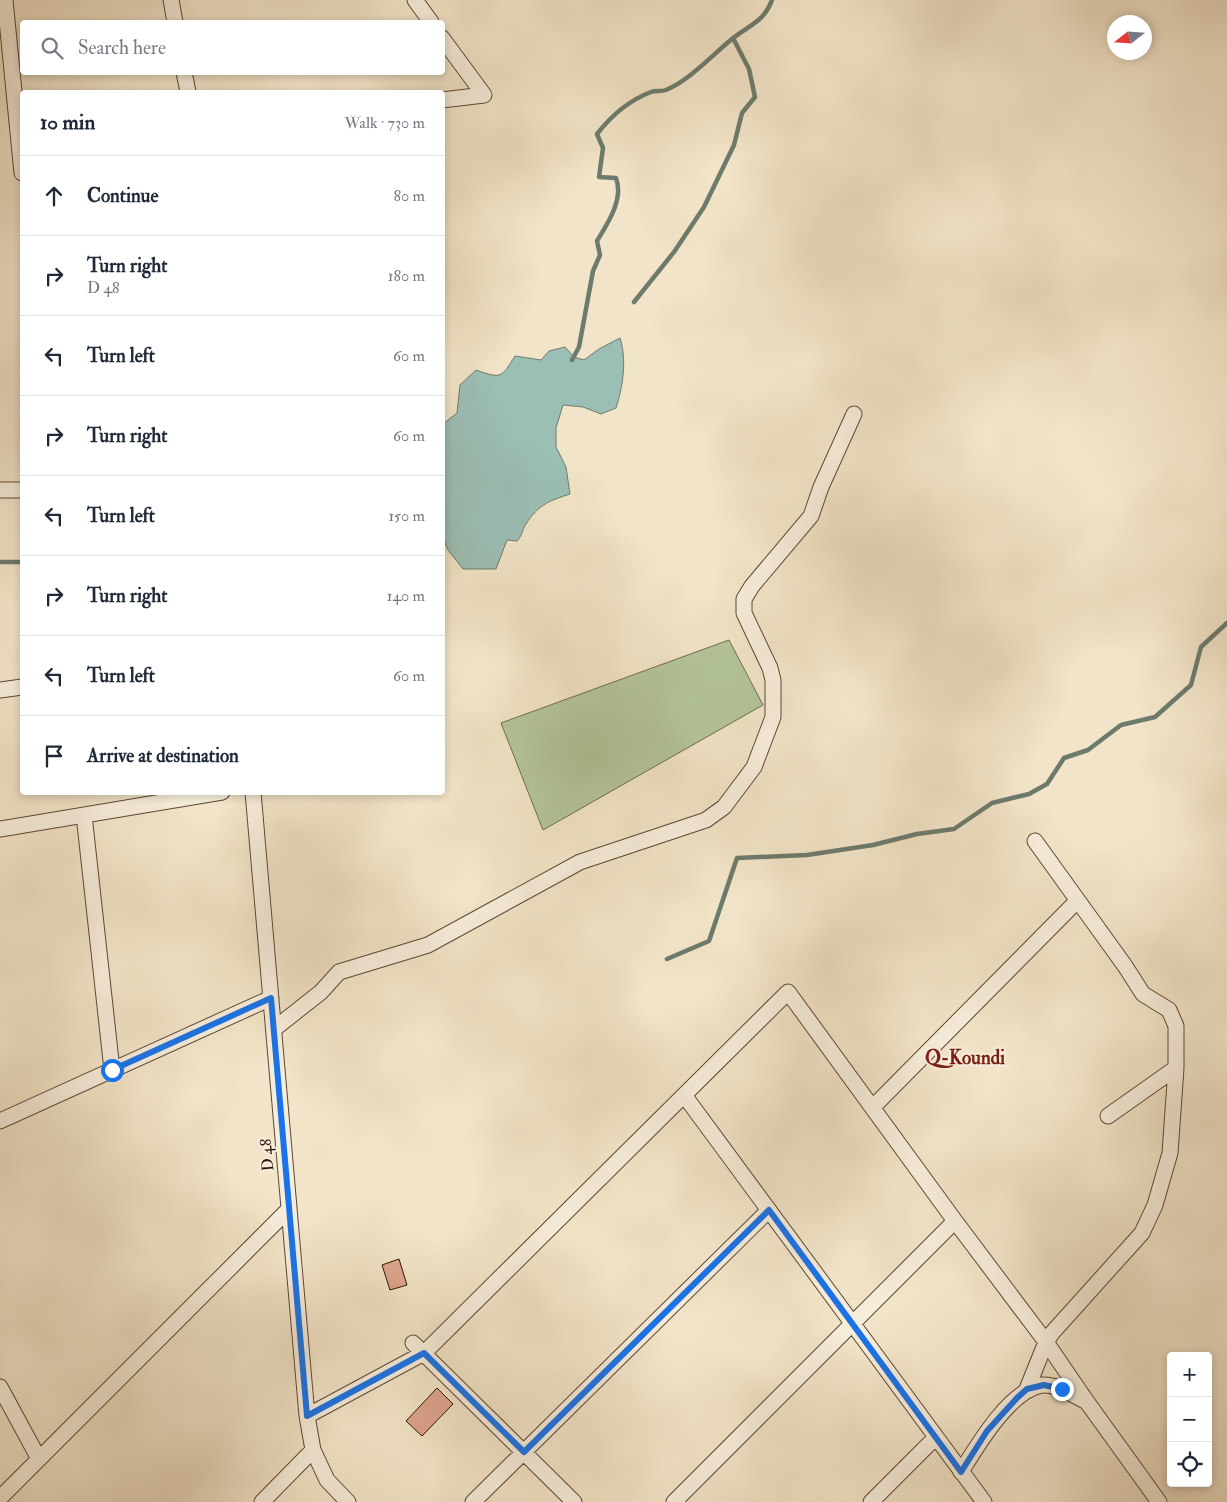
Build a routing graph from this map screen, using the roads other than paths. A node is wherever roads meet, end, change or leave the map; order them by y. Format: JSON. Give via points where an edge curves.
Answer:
{"nodes":[{"id":1,"x":5,"y":0,"type":"edge"},
{"id":2,"x":171,"y":0,"type":"edge"},
{"id":3,"x":415,"y":0,"type":"edge"},
{"id":4,"x":175,"y":20,"type":"edge"},
{"id":5,"x":430,"y":20,"type":"edge"},
{"id":6,"x":445,"y":42,"type":"edge"},
{"id":7,"x":185,"y":75,"type":"edge"},
{"id":8,"x":188,"y":90,"type":"edge"},
{"id":9,"x":445,"y":100,"type":"edge"},
{"id":10,"x":20,"y":153,"type":"edge"},
{"id":11,"x":854,"y":414,"type":"dead end"},
{"id":12,"x":0,"y":490,"type":"edge"},
{"id":13,"x":20,"y":490,"type":"edge"},
{"id":14,"x":20,"y":687,"type":"edge"},
{"id":15,"x":0,"y":690,"type":"edge"},
{"id":16,"x":204,"y":795,"type":"edge"},
{"id":17,"x":253,"y":795,"type":"edge"},
{"id":18,"x":84,"y":815,"type":"junction"},
{"id":19,"x":0,"y":829,"type":"edge"},
{"id":20,"x":1035,"y":841,"type":"dead end"},
{"id":21,"x":1077,"y":901,"type":"junction"},
{"id":22,"x":271,"y":998,"type":"junction"},
{"id":23,"x":274,"y":1029,"type":"junction"},
{"id":24,"x":1176,"y":1068,"type":"junction"},
{"id":25,"x":112,"y":1070,"type":"junction"},
{"id":26,"x":684,"y":1095,"type":"junction"},
{"id":27,"x":873,"y":1108,"type":"junction"},
{"id":28,"x":1108,"y":1116,"type":"dead end"},
{"id":29,"x":0,"y":1121,"type":"edge"},
{"id":30,"x":289,"y":1209,"type":"junction"},
{"id":31,"x":769,"y":1210,"type":"junction"},
{"id":32,"x":955,"y":1221,"type":"junction"},
{"id":33,"x":852,"y":1324,"type":"junction"},
{"id":34,"x":1046,"y":1342,"type":"junction"},
{"id":35,"x":419,"y":1348,"type":"junction"},
{"id":36,"x":0,"y":1387,"type":"edge"},
{"id":37,"x":1027,"y":1389,"type":"junction"},
{"id":38,"x":1087,"y":1402,"type":"junction"},
{"id":39,"x":307,"y":1416,"type":"junction"},
{"id":40,"x":936,"y":1437,"type":"junction"},
{"id":41,"x":313,"y":1450,"type":"junction"},
{"id":42,"x":524,"y":1452,"type":"junction"},
{"id":43,"x":39,"y":1459,"type":"junction"},
{"id":44,"x":961,"y":1472,"type":"junction"},
{"id":45,"x":0,"y":1498,"type":"edge"},
{"id":46,"x":262,"y":1502,"type":"edge"},
{"id":47,"x":348,"y":1502,"type":"edge"},
{"id":48,"x":473,"y":1502,"type":"edge"},
{"id":49,"x":574,"y":1502,"type":"edge"},
{"id":50,"x":674,"y":1502,"type":"edge"},
{"id":51,"x":872,"y":1502,"type":"edge"},
{"id":52,"x":984,"y":1502,"type":"edge"},
{"id":53,"x":1160,"y":1502,"type":"edge"}],
"edges":[{"from":1,"to":10,"type":"street"},
{"from":2,"to":4,"type":"street"},
{"from":3,"to":5,"type":"street"},
{"from":6,"to":9,"type":"street","via":[[484,95]]},
{"from":7,"to":8,"type":"street"},
{"from":11,"to":23,"type":"street","via":[[821,487],[812,516],[744,599],[744,613],[773,680],[773,717],[754,767],[724,807],[706,820],[580,862],[428,945],[339,972],[321,992]]},
{"from":12,"to":13,"type":"street"},
{"from":14,"to":15,"type":"street"},
{"from":16,"to":18,"type":"street"},
{"from":17,"to":22,"type":"street","name":"D 48"},
{"from":18,"to":19,"type":"street"},
{"from":18,"to":25,"type":"street"},
{"from":20,"to":21,"type":"street"},
{"from":21,"to":24,"type":"street","via":[[1143,994],[1169,1010],[1176,1026]]},
{"from":21,"to":27,"type":"street"},
{"from":22,"to":23,"type":"street","name":"D 48"},
{"from":22,"to":25,"type":"street"},
{"from":23,"to":30,"type":"street","name":"D 48"},
{"from":24,"to":28,"type":"street"},
{"from":24,"to":34,"type":"street","via":[[1170,1153],[1155,1205],[1142,1233]]},
{"from":25,"to":29,"type":"street"},
{"from":26,"to":27,"type":"street","via":[[788,992]]},
{"from":26,"to":31,"type":"street"},
{"from":26,"to":35,"type":"street"},
{"from":27,"to":32,"type":"street"},
{"from":30,"to":39,"type":"street","name":"D 48"},
{"from":30,"to":43,"type":"street"},
{"from":31,"to":33,"type":"street"},
{"from":31,"to":42,"type":"street"},
{"from":32,"to":33,"type":"street"},
{"from":32,"to":34,"type":"street"},
{"from":33,"to":40,"type":"street"},
{"from":33,"to":50,"type":"street"},
{"from":34,"to":37,"type":"street"},
{"from":34,"to":38,"type":"street"},
{"from":35,"to":39,"type":"street"},
{"from":35,"to":42,"type":"street"},
{"from":36,"to":43,"type":"street"},
{"from":37,"to":38,"type":"street","via":[[1044,1385],[1062,1389]]},
{"from":37,"to":44,"type":"street","via":[[987,1431]]},
{"from":38,"to":53,"type":"street"},
{"from":39,"to":41,"type":"street","name":"D 48"},
{"from":40,"to":44,"type":"street"},
{"from":40,"to":51,"type":"street"},
{"from":41,"to":46,"type":"street"},
{"from":41,"to":47,"type":"street","name":"D 48","via":[[327,1480]]},
{"from":42,"to":48,"type":"street"},
{"from":42,"to":49,"type":"street"},
{"from":43,"to":45,"type":"street"},
{"from":44,"to":52,"type":"street"}]}
